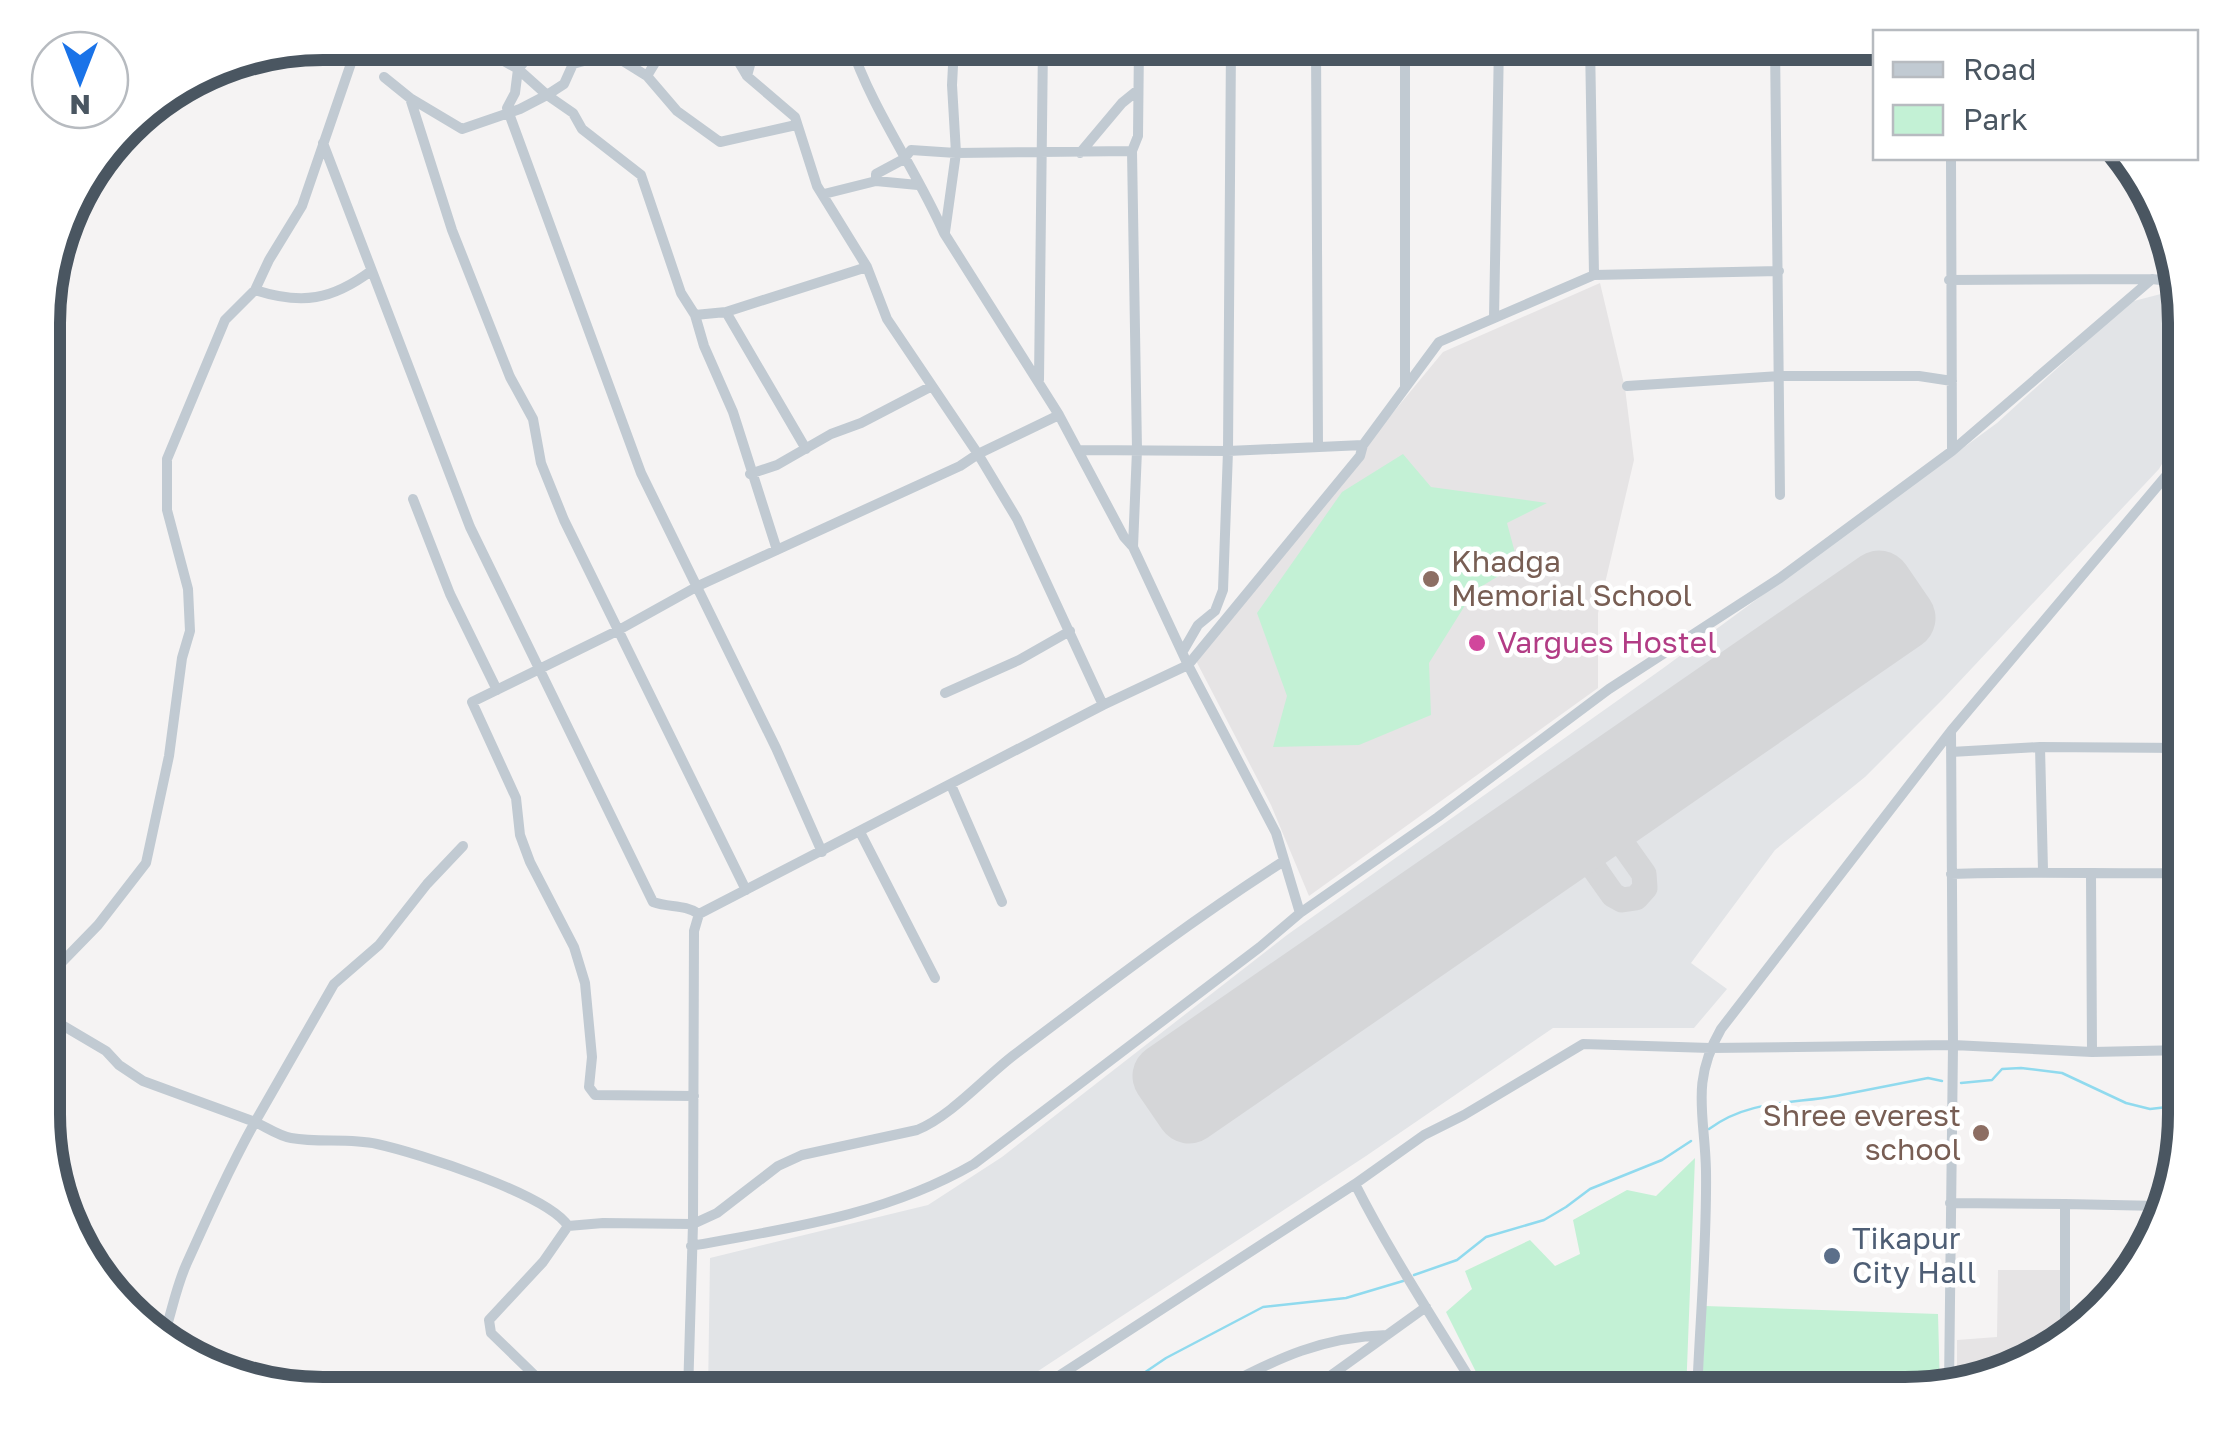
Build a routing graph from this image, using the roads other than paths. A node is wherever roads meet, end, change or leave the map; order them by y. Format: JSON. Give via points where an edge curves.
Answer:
{"nodes":[{"id":1,"x":1139,"y":60,"type":"edge"},
{"id":2,"x":1231,"y":60,"type":"edge"},
{"id":3,"x":1316,"y":60,"type":"edge"},
{"id":4,"x":1404,"y":60,"type":"edge"},
{"id":5,"x":1499,"y":60,"type":"edge"},
{"id":6,"x":1590,"y":60,"type":"edge"},
{"id":7,"x":1775,"y":60,"type":"edge"},
{"id":8,"x":352,"y":61,"type":"edge"},
{"id":9,"x":504,"y":61,"type":"edge"},
{"id":10,"x":525,"y":61,"type":"edge"},
{"id":11,"x":584,"y":61,"type":"edge"},
{"id":12,"x":623,"y":61,"type":"edge"},
{"id":13,"x":656,"y":61,"type":"edge"},
{"id":14,"x":738,"y":61,"type":"edge"},
{"id":15,"x":752,"y":61,"type":"edge"},
{"id":16,"x":859,"y":61,"type":"edge"},
{"id":17,"x":953,"y":61,"type":"edge"},
{"id":18,"x":1042,"y":61,"type":"edge"},
{"id":19,"x":518,"y":69,"type":"junction"},
{"id":20,"x":647,"y":76,"type":"junction"},
{"id":21,"x":748,"y":76,"type":"junction"},
{"id":22,"x":384,"y":77,"type":"dead end"},
{"id":23,"x":1138,"y":90,"type":"junction"},
{"id":24,"x":547,"y":95,"type":"junction"},
{"id":25,"x":410,"y":98,"type":"junction"},
{"id":26,"x":511,"y":112,"type":"junction"},
{"id":27,"x":796,"y":124,"type":"junction"},
{"id":28,"x":324,"y":143,"type":"junction"},
{"id":29,"x":1040,"y":151,"type":"junction"},
{"id":30,"x":1132,"y":151,"type":"junction"},
{"id":31,"x":1080,"y":152,"type":"junction"},
{"id":32,"x":956,"y":153,"type":"junction"},
{"id":33,"x":904,"y":159,"type":"junction"},
{"id":34,"x":1951,"y":160,"type":"edge"},
{"id":35,"x":876,"y":181,"type":"junction"},
{"id":36,"x":918,"y":185,"type":"junction"},
{"id":37,"x":824,"y":194,"type":"junction"},
{"id":38,"x":944,"y":234,"type":"junction"},
{"id":39,"x":867,"y":267,"type":"junction"},
{"id":40,"x":372,"y":271,"type":"junction"},
{"id":41,"x":1779,"y":271,"type":"junction"},
{"id":42,"x":1594,"y":276,"type":"junction"},
{"id":43,"x":2152,"y":279,"type":"junction"},
{"id":44,"x":1949,"y":280,"type":"junction"},
{"id":45,"x":2164,"y":280,"type":"edge"},
{"id":46,"x":255,"y":290,"type":"junction"},
{"id":47,"x":726,"y":312,"type":"junction"},
{"id":48,"x":695,"y":314,"type":"junction"},
{"id":49,"x":1494,"y":318,"type":"junction"},
{"id":50,"x":1780,"y":376,"type":"junction"},
{"id":51,"x":1952,"y":381,"type":"junction"},
{"id":52,"x":1039,"y":382,"type":"junction"},
{"id":53,"x":932,"y":386,"type":"junction"},
{"id":54,"x":1627,"y":386,"type":"dead end"},
{"id":55,"x":1405,"y":387,"type":"junction"},
{"id":56,"x":1059,"y":414,"type":"junction"},
{"id":57,"x":1363,"y":445,"type":"junction"},
{"id":58,"x":1318,"y":446,"type":"junction"},
{"id":59,"x":806,"y":449,"type":"junction"},
{"id":60,"x":1079,"y":450,"type":"junction"},
{"id":61,"x":1137,"y":450,"type":"junction"},
{"id":62,"x":1228,"y":451,"type":"junction"},
{"id":63,"x":1952,"y":451,"type":"junction"},
{"id":64,"x":978,"y":454,"type":"junction"},
{"id":65,"x":750,"y":474,"type":"junction"},
{"id":66,"x":2167,"y":475,"type":"edge"},
{"id":67,"x":1780,"y":495,"type":"dead end"},
{"id":68,"x":412,"y":499,"type":"dead end"},
{"id":69,"x":1133,"y":547,"type":"junction"},
{"id":70,"x":777,"y":550,"type":"junction"},
{"id":71,"x":698,"y":586,"type":"junction"},
{"id":72,"x":617,"y":631,"type":"junction"},
{"id":73,"x":1070,"y":631,"type":"junction"},
{"id":74,"x":1182,"y":651,"type":"junction"},
{"id":75,"x":1188,"y":666,"type":"junction"},
{"id":76,"x":538,"y":669,"type":"junction"},
{"id":77,"x":496,"y":690,"type":"junction"},
{"id":78,"x":945,"y":693,"type":"dead end"},
{"id":79,"x":1104,"y":706,"type":"junction"},
{"id":80,"x":1951,"y":731,"type":"junction"},
{"id":81,"x":2040,"y":747,"type":"junction"},
{"id":82,"x":2167,"y":748,"type":"edge"},
{"id":83,"x":1951,"y":752,"type":"junction"},
{"id":84,"x":951,"y":785,"type":"junction"},
{"id":85,"x":860,"y":832,"type":"junction"},
{"id":86,"x":464,"y":846,"type":"dead end"},
{"id":87,"x":822,"y":852,"type":"junction"},
{"id":88,"x":1284,"y":861,"type":"junction"},
{"id":89,"x":2043,"y":870,"type":"junction"},
{"id":90,"x":2167,"y":872,"type":"edge"},
{"id":91,"x":1951,"y":874,"type":"junction"},
{"id":92,"x":2091,"y":874,"type":"junction"},
{"id":93,"x":746,"y":890,"type":"junction"},
{"id":94,"x":1002,"y":902,"type":"dead end"},
{"id":95,"x":1300,"y":913,"type":"junction"},
{"id":96,"x":700,"y":914,"type":"junction"},
{"id":97,"x":60,"y":965,"type":"edge"},
{"id":98,"x":935,"y":978,"type":"dead end"},
{"id":99,"x":60,"y":1024,"type":"edge"},
{"id":100,"x":1953,"y":1045,"type":"junction"},
{"id":101,"x":1710,"y":1048,"type":"junction"},
{"id":102,"x":2167,"y":1050,"type":"edge"},
{"id":103,"x":2092,"y":1052,"type":"junction"},
{"id":104,"x":694,"y":1096,"type":"junction"},
{"id":105,"x":255,"y":1122,"type":"junction"},
{"id":106,"x":1355,"y":1184,"type":"junction"},
{"id":107,"x":1950,"y":1202,"type":"junction"},
{"id":108,"x":2065,"y":1204,"type":"junction"},
{"id":109,"x":2151,"y":1206,"type":"edge"},
{"id":110,"x":693,"y":1224,"type":"junction"},
{"id":111,"x":568,"y":1226,"type":"junction"},
{"id":112,"x":691,"y":1246,"type":"junction"},
{"id":113,"x":1426,"y":1306,"type":"junction"},
{"id":114,"x":2065,"y":1323,"type":"edge"},
{"id":115,"x":167,"y":1325,"type":"edge"},
{"id":116,"x":1386,"y":1335,"type":"junction"},
{"id":117,"x":1949,"y":1373,"type":"edge"},
{"id":118,"x":1241,"y":1376,"type":"edge"},
{"id":119,"x":1329,"y":1376,"type":"edge"},
{"id":120,"x":1468,"y":1376,"type":"edge"},
{"id":121,"x":1698,"y":1376,"type":"edge"},
{"id":122,"x":536,"y":1377,"type":"edge"},
{"id":123,"x":688,"y":1377,"type":"edge"},
{"id":124,"x":1058,"y":1377,"type":"edge"}],
"edges":[{"from":1,"to":23,"type":"street"},
{"from":2,"to":62,"type":"street"},
{"from":3,"to":58,"type":"street"},
{"from":4,"to":55,"type":"street"},
{"from":5,"to":49,"type":"street"},
{"from":6,"to":42,"type":"street"},
{"from":7,"to":41,"type":"street"},
{"from":8,"to":28,"type":"street"},
{"from":9,"to":19,"type":"street"},
{"from":10,"to":19,"type":"street"},
{"from":11,"to":24,"type":"street","via":[[573,64],[564,84]]},
{"from":12,"to":20,"type":"street"},
{"from":13,"to":20,"type":"street"},
{"from":14,"to":21,"type":"street"},
{"from":15,"to":21,"type":"street"},
{"from":16,"to":33,"type":"street"},
{"from":17,"to":32,"type":"street"},
{"from":18,"to":29,"type":"street"},
{"from":19,"to":24,"type":"street"},
{"from":19,"to":26,"type":"street"},
{"from":20,"to":27,"type":"street","via":[[677,111],[720,142]]},
{"from":21,"to":27,"type":"street"},
{"from":22,"to":25,"type":"street"},
{"from":23,"to":30,"type":"street"},
{"from":23,"to":31,"type":"street"},
{"from":24,"to":26,"type":"street"},
{"from":24,"to":48,"type":"street","via":[[641,175],[681,293]]},
{"from":25,"to":26,"type":"street","via":[[462,129]]},
{"from":25,"to":72,"type":"street","via":[[452,230],[510,377],[534,419],[541,463]]},
{"from":26,"to":71,"type":"street","via":[[641,473]]},
{"from":27,"to":37,"type":"street"},
{"from":28,"to":40,"type":"street"},
{"from":28,"to":46,"type":"street","via":[[302,206]]},
{"from":29,"to":31,"type":"street"},
{"from":29,"to":32,"type":"street"},
{"from":29,"to":52,"type":"street"},
{"from":30,"to":31,"type":"street"},
{"from":30,"to":61,"type":"street"},
{"from":32,"to":33,"type":"street","via":[[911,150]]},
{"from":32,"to":38,"type":"street"},
{"from":33,"to":35,"type":"street","via":[[876,174]]},
{"from":33,"to":36,"type":"street"},
{"from":34,"to":44,"type":"street"},
{"from":35,"to":36,"type":"street"},
{"from":35,"to":37,"type":"street"},
{"from":36,"to":38,"type":"street"},
{"from":37,"to":39,"type":"street"},
{"from":38,"to":52,"type":"street"},
{"from":39,"to":47,"type":"street"},
{"from":39,"to":53,"type":"street","via":[[888,319]]},
{"from":40,"to":46,"type":"street","via":[[350,288],[300,300]]},
{"from":40,"to":76,"type":"street","via":[[470,527]]},
{"from":41,"to":42,"type":"street"},
{"from":41,"to":50,"type":"street"},
{"from":42,"to":49,"type":"street"},
{"from":43,"to":44,"type":"street"},
{"from":43,"to":45,"type":"street"},
{"from":43,"to":63,"type":"street"},
{"from":44,"to":51,"type":"street"},
{"from":46,"to":97,"type":"street","via":[[224,320],[167,458],[167,510],[188,589],[190,631],[146,863]]},
{"from":47,"to":48,"type":"street"},
{"from":47,"to":59,"type":"street"},
{"from":48,"to":65,"type":"street"},
{"from":49,"to":55,"type":"street","via":[[1439,342]]},
{"from":50,"to":51,"type":"street"},
{"from":50,"to":54,"type":"street"},
{"from":50,"to":67,"type":"street"},
{"from":51,"to":63,"type":"street"},
{"from":52,"to":56,"type":"street"},
{"from":53,"to":59,"type":"street"},
{"from":53,"to":64,"type":"street"},
{"from":55,"to":57,"type":"street"},
{"from":56,"to":60,"type":"street"},
{"from":56,"to":64,"type":"street"},
{"from":57,"to":58,"type":"street"},
{"from":57,"to":75,"type":"street","via":[[1310,520]]},
{"from":58,"to":62,"type":"street"},
{"from":59,"to":65,"type":"street"},
{"from":60,"to":61,"type":"street"},
{"from":60,"to":69,"type":"street"},
{"from":61,"to":62,"type":"street"},
{"from":61,"to":69,"type":"street"},
{"from":62,"to":74,"type":"street","via":[[1222,601]]},
{"from":63,"to":95,"type":"street"},
{"from":64,"to":70,"type":"street"},
{"from":64,"to":73,"type":"street"},
{"from":65,"to":70,"type":"street"},
{"from":66,"to":80,"type":"street"},
{"from":68,"to":77,"type":"street"},
{"from":69,"to":74,"type":"street"},
{"from":70,"to":71,"type":"street"},
{"from":71,"to":72,"type":"street"},
{"from":71,"to":87,"type":"street"},
{"from":72,"to":76,"type":"street"},
{"from":72,"to":93,"type":"street"},
{"from":73,"to":78,"type":"street"},
{"from":73,"to":79,"type":"street"},
{"from":74,"to":75,"type":"street"},
{"from":75,"to":79,"type":"street"},
{"from":75,"to":88,"type":"street","via":[[1276,833]]},
{"from":76,"to":77,"type":"street"},
{"from":76,"to":96,"type":"street","via":[[653,902]]},
{"from":77,"to":104,"type":"street","via":[[472,702],[516,798],[530,862],[585,983],[589,1087],[595,1095]]},
{"from":79,"to":84,"type":"street"},
{"from":80,"to":83,"type":"street"},
{"from":80,"to":101,"type":"street"},
{"from":81,"to":82,"type":"street"},
{"from":81,"to":83,"type":"street"},
{"from":81,"to":89,"type":"street"},
{"from":83,"to":91,"type":"street"},
{"from":84,"to":85,"type":"street"},
{"from":84,"to":94,"type":"street"},
{"from":85,"to":87,"type":"street"},
{"from":85,"to":98,"type":"street"},
{"from":86,"to":105,"type":"street","via":[[379,945],[334,984]]},
{"from":87,"to":93,"type":"street"},
{"from":88,"to":95,"type":"street"},
{"from":88,"to":110,"type":"street","via":[[1200,915],[931,1124],[802,1155]]},
{"from":89,"to":91,"type":"street"},
{"from":89,"to":92,"type":"street"},
{"from":90,"to":92,"type":"street"},
{"from":91,"to":100,"type":"street"},
{"from":92,"to":103,"type":"street"},
{"from":93,"to":96,"type":"street"},
{"from":95,"to":112,"type":"street","via":[[1015,1136],[941,1184],[893,1204]]},
{"from":96,"to":104,"type":"street","via":[[694,931]]},
{"from":99,"to":105,"type":"street","via":[[143,1080]]},
{"from":100,"to":101,"type":"street"},
{"from":100,"to":103,"type":"street"},
{"from":100,"to":107,"type":"street"},
{"from":101,"to":106,"type":"street","via":[[1583,1044],[1424,1135]]},
{"from":101,"to":121,"type":"street","via":[[1701,1084],[1706,1168]]},
{"from":102,"to":103,"type":"street"},
{"from":104,"to":110,"type":"street"},
{"from":105,"to":111,"type":"street","via":[[290,1138],[376,1144],[447,1166],[525,1196],[561,1214]]},
{"from":105,"to":115,"type":"street","via":[[222,1180]]},
{"from":106,"to":113,"type":"street"},
{"from":106,"to":124,"type":"street"},
{"from":107,"to":108,"type":"street"},
{"from":107,"to":117,"type":"street"},
{"from":108,"to":109,"type":"street"},
{"from":108,"to":114,"type":"street"},
{"from":110,"to":111,"type":"street"},
{"from":110,"to":112,"type":"street"},
{"from":111,"to":122,"type":"street","via":[[489,1320],[491,1333]]},
{"from":112,"to":123,"type":"street"},
{"from":113,"to":116,"type":"street"},
{"from":113,"to":120,"type":"street"},
{"from":116,"to":118,"type":"street","via":[[1318,1345]]},
{"from":116,"to":119,"type":"street"}]}
